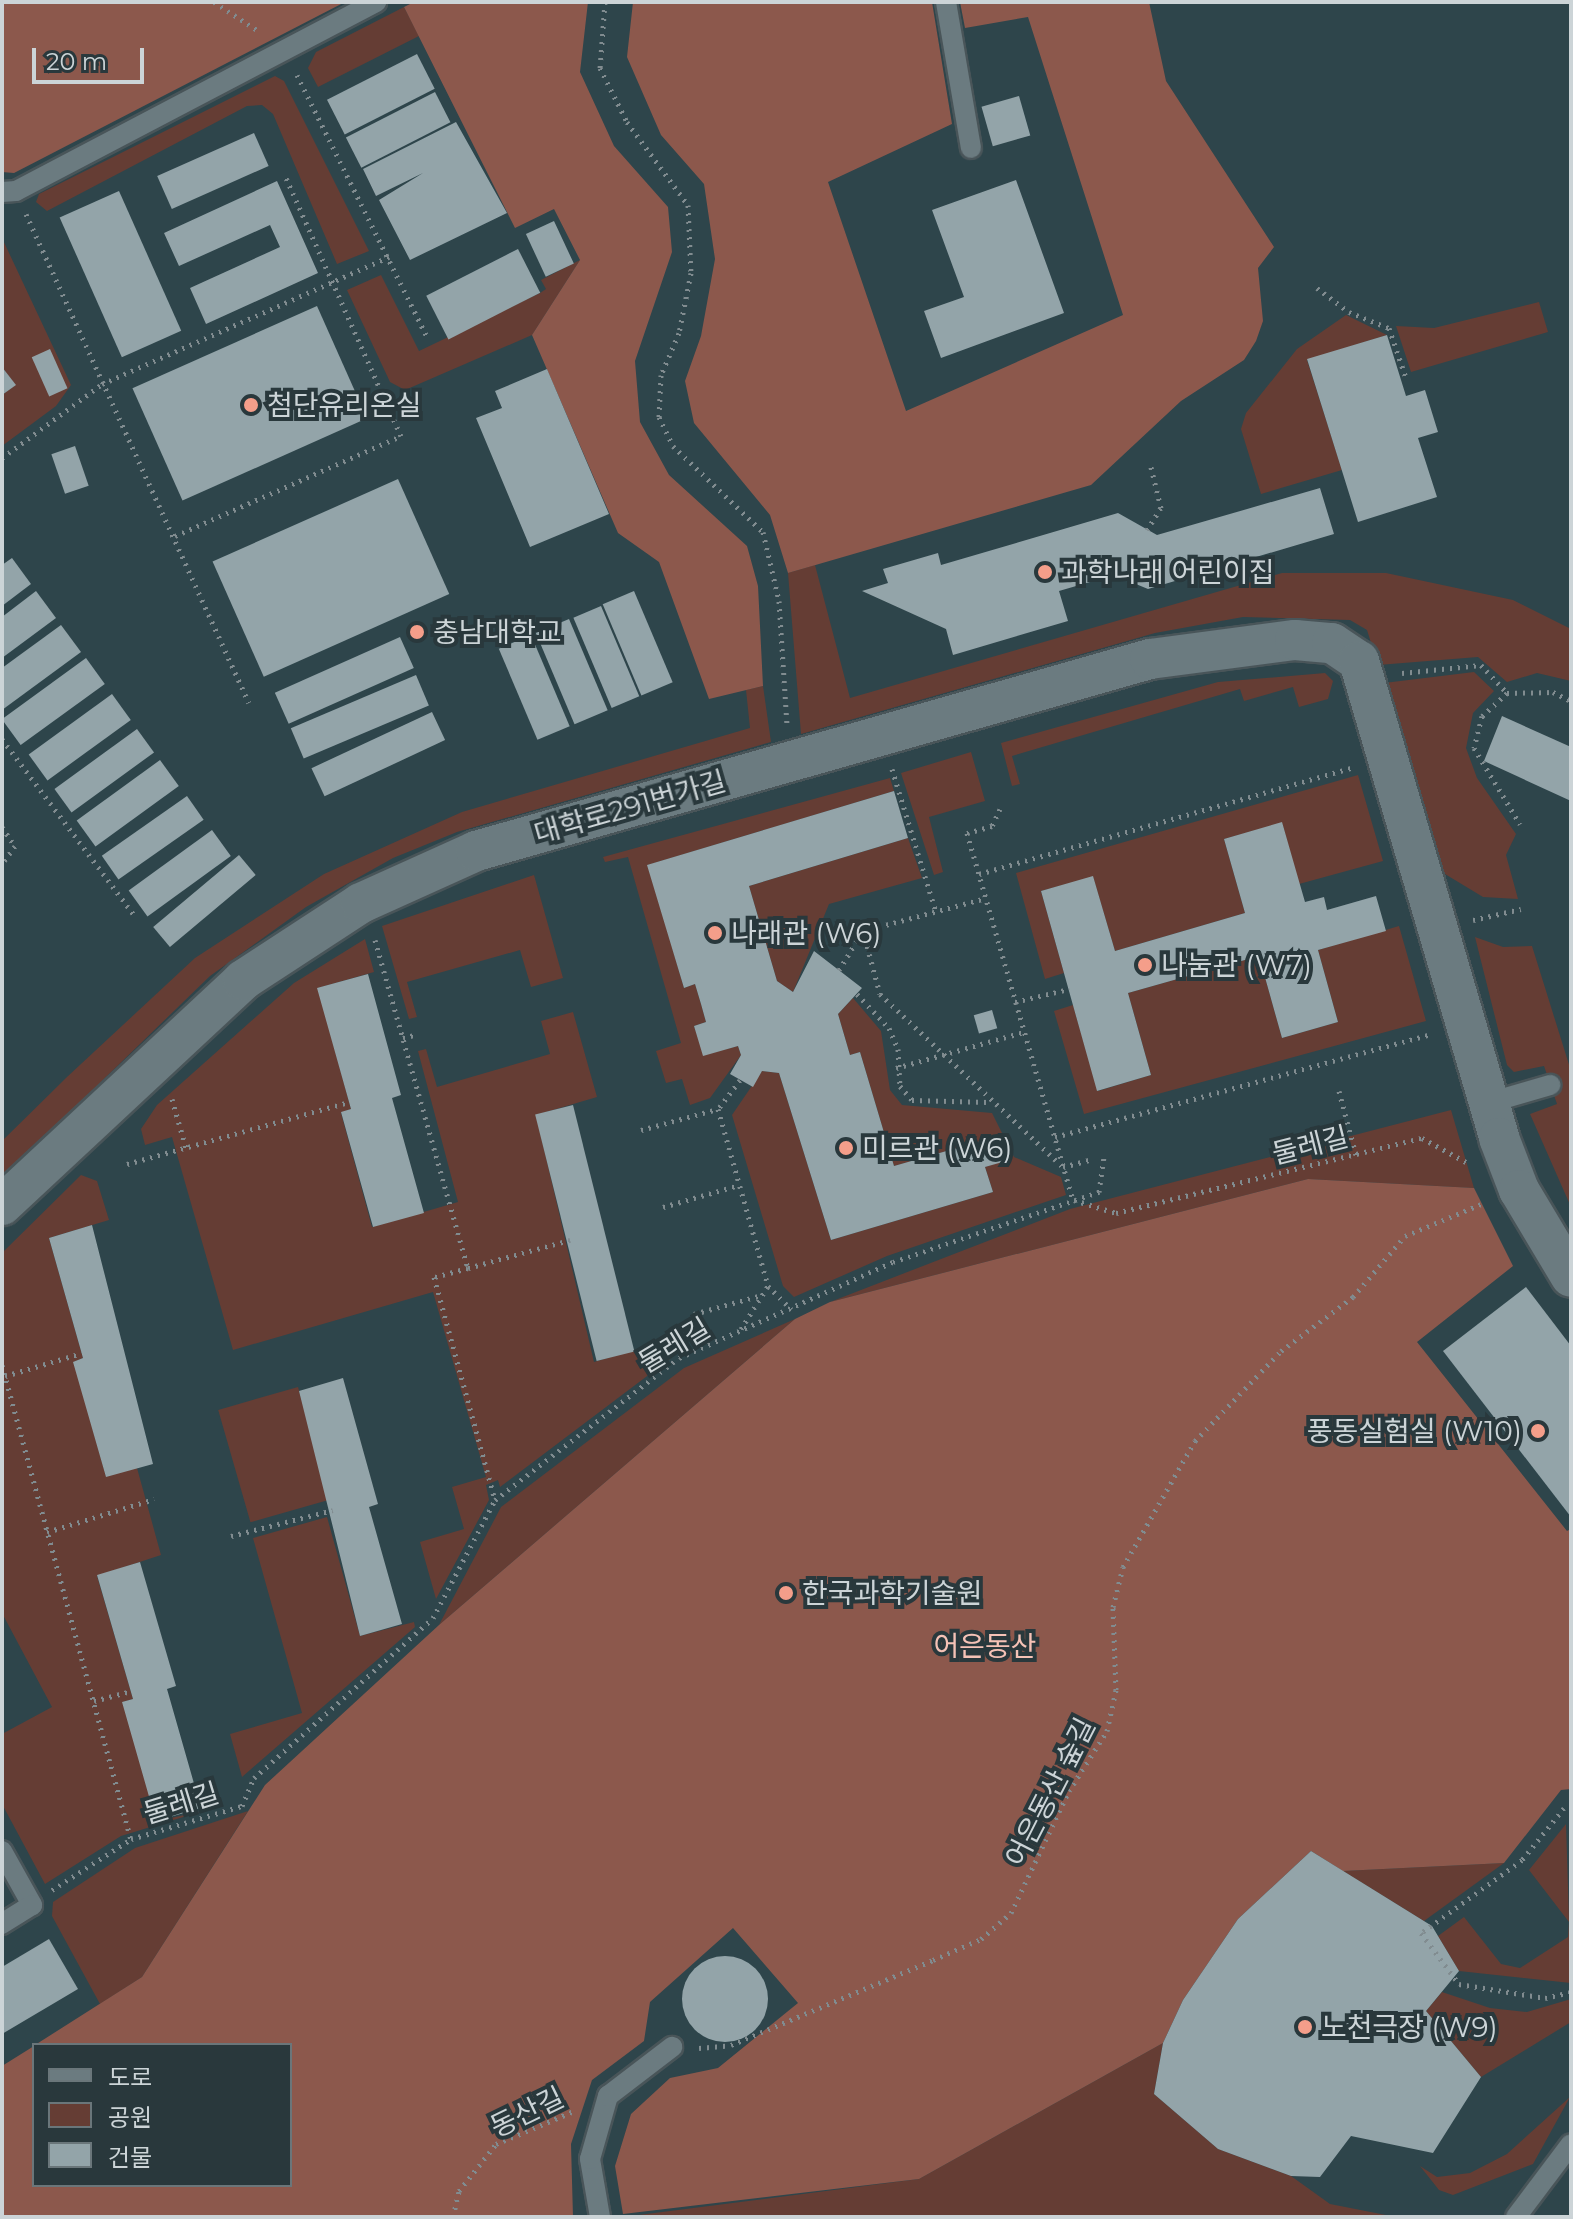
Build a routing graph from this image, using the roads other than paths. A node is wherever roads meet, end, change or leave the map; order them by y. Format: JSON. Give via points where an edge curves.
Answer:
{"nodes":[{"id":1,"x":376,"y":2,"type":"edge"},
{"id":2,"x":946,"y":2,"type":"edge"},
{"id":3,"x":971,"y":148,"type":"dead end"},
{"id":4,"x":9,"y":192,"type":"edge"},
{"id":5,"x":1550,"y":1085,"type":"dead end"},
{"id":6,"x":1488,"y":1103,"type":"junction"},
{"id":7,"x":2,"y":1205,"type":"edge"},
{"id":8,"x":1571,"y":1277,"type":"edge"},
{"id":9,"x":2,"y":1851,"type":"edge"},
{"id":10,"x":2,"y":1924,"type":"edge"},
{"id":11,"x":672,"y":2047,"type":"road end"},
{"id":12,"x":1571,"y":2144,"type":"edge"},
{"id":13,"x":600,"y":2217,"type":"edge"},
{"id":14,"x":1516,"y":2217,"type":"edge"}],
"edges":[{"from":1,"to":4,"type":"lane","via":[[277,45]]},
{"from":2,"to":3,"type":"lane"},
{"from":5,"to":6,"type":"lane"},
{"from":6,"to":7,"type":"street","name":"대학로291번가길","via":[[1377,667],[1332,643],[1295,640],[1150,659],[476,851],[361,903],[243,980]]},
{"from":6,"to":8,"type":"street","via":[[1519,1190]]},
{"from":9,"to":10,"type":"lane","via":[[32,1905]]},
{"from":11,"to":13,"type":"lane","via":[[608,2096],[590,2159]]},
{"from":12,"to":14,"type":"lane"}]}
